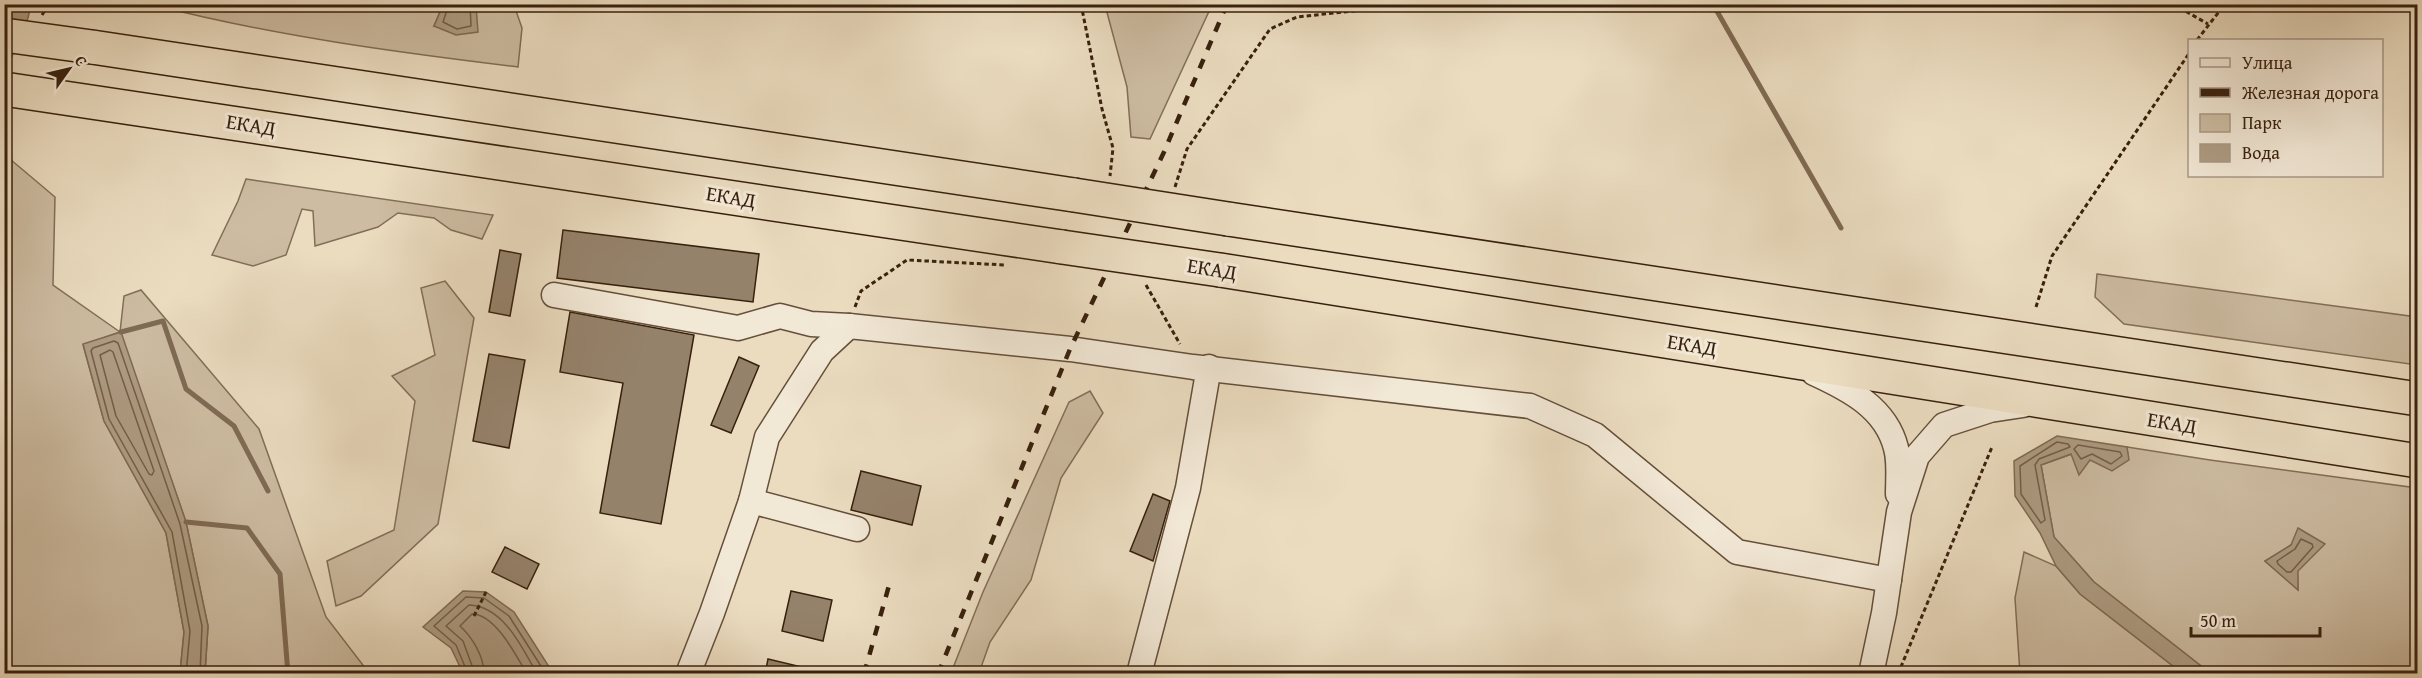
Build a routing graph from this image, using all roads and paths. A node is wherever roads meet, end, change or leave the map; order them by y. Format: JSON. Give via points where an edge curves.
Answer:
{"nodes":[{"id":1,"x":1418,"y":4,"type":"edge"},
{"id":2,"x":2173,"y":4,"type":"edge"},
{"id":3,"x":2225,"y":4,"type":"edge"},
{"id":4,"x":2208,"y":24,"type":"junction"},
{"id":5,"x":4,"y":35,"type":"edge"},
{"id":6,"x":2198,"y":39,"type":"edge"},
{"id":7,"x":2188,"y":55,"type":"edge"},
{"id":8,"x":4,"y":89,"type":"edge"},
{"id":9,"x":1173,"y":194,"type":"dead end"},
{"id":10,"x":1145,"y":284,"type":"dead end"},
{"id":11,"x":554,"y":295,"type":"dead end"},
{"id":12,"x":2036,"y":307,"type":"dead end"},
{"id":13,"x":849,"y":326,"type":"junction"},
{"id":14,"x":1788,"y":361,"type":"junction"},
{"id":15,"x":1201,"y":367,"type":"junction"},
{"id":16,"x":2418,"y":399,"type":"edge"},
{"id":17,"x":2041,"y":403,"type":"junction"},
{"id":18,"x":1992,"y":447,"type":"dead end"},
{"id":19,"x":2418,"y":461,"type":"edge"},
{"id":20,"x":751,"y":501,"type":"junction"},
{"id":21,"x":1899,"y":512,"type":"junction"},
{"id":22,"x":857,"y":529,"type":"dead end"},
{"id":23,"x":1889,"y":580,"type":"junction"},
{"id":24,"x":486,"y":592,"type":"dead end"},
{"id":25,"x":474,"y":616,"type":"dead end"},
{"id":26,"x":694,"y":672,"type":"edge"},
{"id":27,"x":1139,"y":674,"type":"edge"},
{"id":28,"x":1871,"y":674,"type":"edge"},
{"id":29,"x":1898,"y":674,"type":"edge"}],
"edges":[{"from":1,"to":9,"type":"path","via":[[1297,17],[1270,29],[1187,149]]},
{"from":2,"to":4,"type":"path"},
{"from":3,"to":4,"type":"path"},
{"from":4,"to":6,"type":"path"},
{"from":5,"to":16,"type":"highway","bridge":true},
{"from":7,"to":12,"type":"path","via":[[2052,255]]},
{"from":8,"to":14,"type":"highway","name":"ЕКАД","bridge":true,"via":[[1220,270]]},
{"from":10,"to":15,"type":"path"},
{"from":11,"to":13,"type":"street","via":[[738,328],[780,316],[811,324]]},
{"from":13,"to":15,"type":"street"},
{"from":13,"to":20,"type":"street","via":[[822,351],[767,436]]},
{"from":14,"to":17,"type":"highway","name":"ЕКАД"},
{"from":14,"to":21,"type":"street","via":[[1864,399],[1888,424],[1897,450]]},
{"from":15,"to":23,"type":"street","via":[[1530,406],[1595,435],[1737,552]]},
{"from":15,"to":27,"type":"street","via":[[1188,488]]},
{"from":17,"to":19,"type":"highway","name":"ЕКАД"},
{"from":17,"to":21,"type":"street","via":[[1990,410],[1944,425],[1917,456]]},
{"from":18,"to":29,"type":"path"},
{"from":20,"to":22,"type":"street"},
{"from":20,"to":26,"type":"street"},
{"from":21,"to":23,"type":"street"},
{"from":23,"to":28,"type":"street"},
{"from":24,"to":25,"type":"path"}]}
